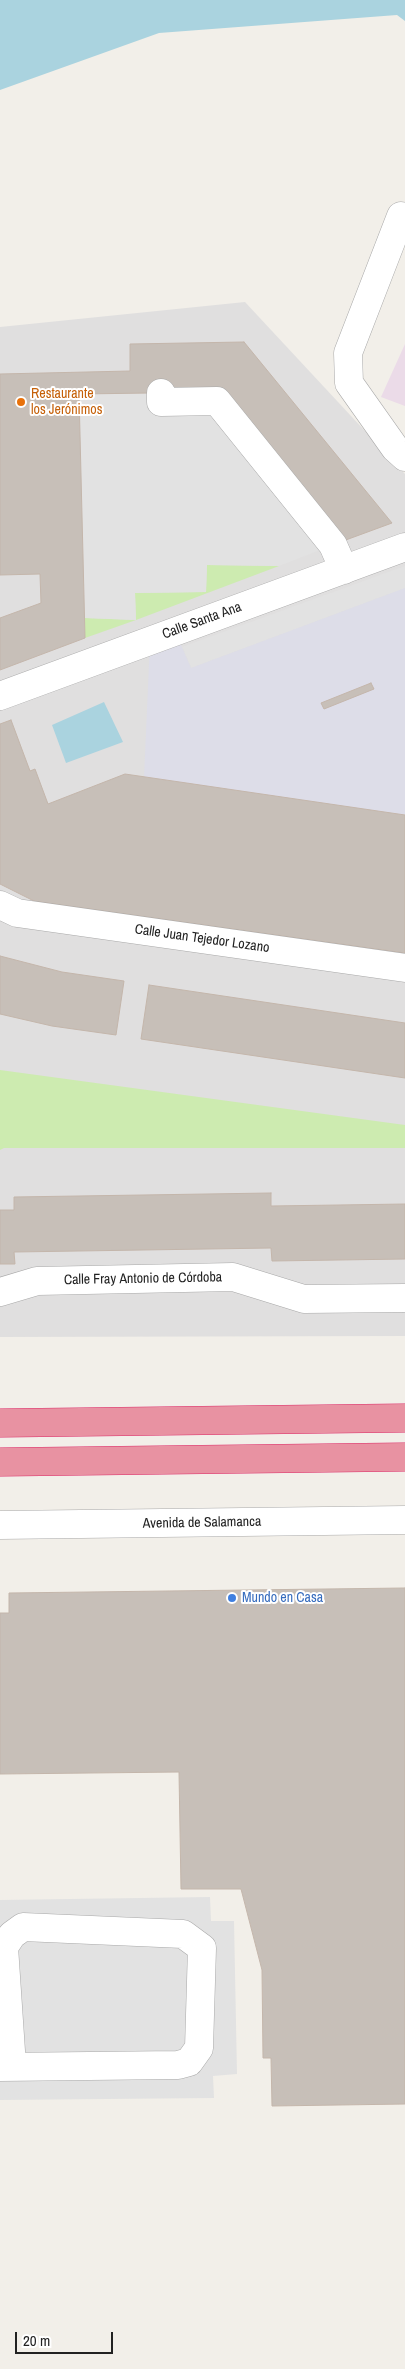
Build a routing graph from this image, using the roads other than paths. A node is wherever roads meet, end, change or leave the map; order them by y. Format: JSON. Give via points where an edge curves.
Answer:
{"nodes":[{"id":1,"x":401,"y":216,"type":"dead end"},
{"id":2,"x":161,"y":393,"type":"dead end"},
{"id":3,"x":405,"y":457,"type":"edge"},
{"id":4,"x":405,"y":547,"type":"edge"},
{"id":5,"x":344,"y":570,"type":"junction"},
{"id":6,"x":0,"y":696,"type":"edge"},
{"id":7,"x":0,"y":905,"type":"edge"},
{"id":8,"x":405,"y":968,"type":"edge"},
{"id":9,"x":0,"y":1292,"type":"edge"},
{"id":10,"x":405,"y":1298,"type":"edge"},
{"id":11,"x":405,"y":1418,"type":"edge"},
{"id":12,"x":0,"y":1423,"type":"edge"},
{"id":13,"x":405,"y":1457,"type":"edge"},
{"id":14,"x":0,"y":1462,"type":"edge"},
{"id":15,"x":405,"y":1520,"type":"edge"},
{"id":16,"x":0,"y":1525,"type":"edge"},
{"id":17,"x":6,"y":2066,"type":"edge"}],
"edges":[{"from":1,"to":3,"type":"street","via":[[348,353],[349,383],[394,448]]},
{"from":2,"to":5,"type":"street","via":[[161,402],[217,401],[334,545]]},
{"from":4,"to":5,"type":"street","name":"Calle Santa Ana"},
{"from":5,"to":6,"type":"street","name":"Calle Santa Ana"},
{"from":7,"to":8,"type":"street","name":"Calle Juan Tejedor Lozano","via":[[17,913]]},
{"from":9,"to":10,"type":"street","name":"Calle Fray Antonio de Córdoba","via":[[37,1281],[233,1278],[304,1299]]},
{"from":11,"to":12,"type":"highway"},
{"from":13,"to":14,"type":"highway"},
{"from":15,"to":16,"type":"street","name":"Avenida de Salamanca"},
{"from":17,"to":17,"type":"street","via":[[178,2065],[189,2062],[199,2048],[202,1948],[183,1934],[23,1927],[4,1947]]}]}
